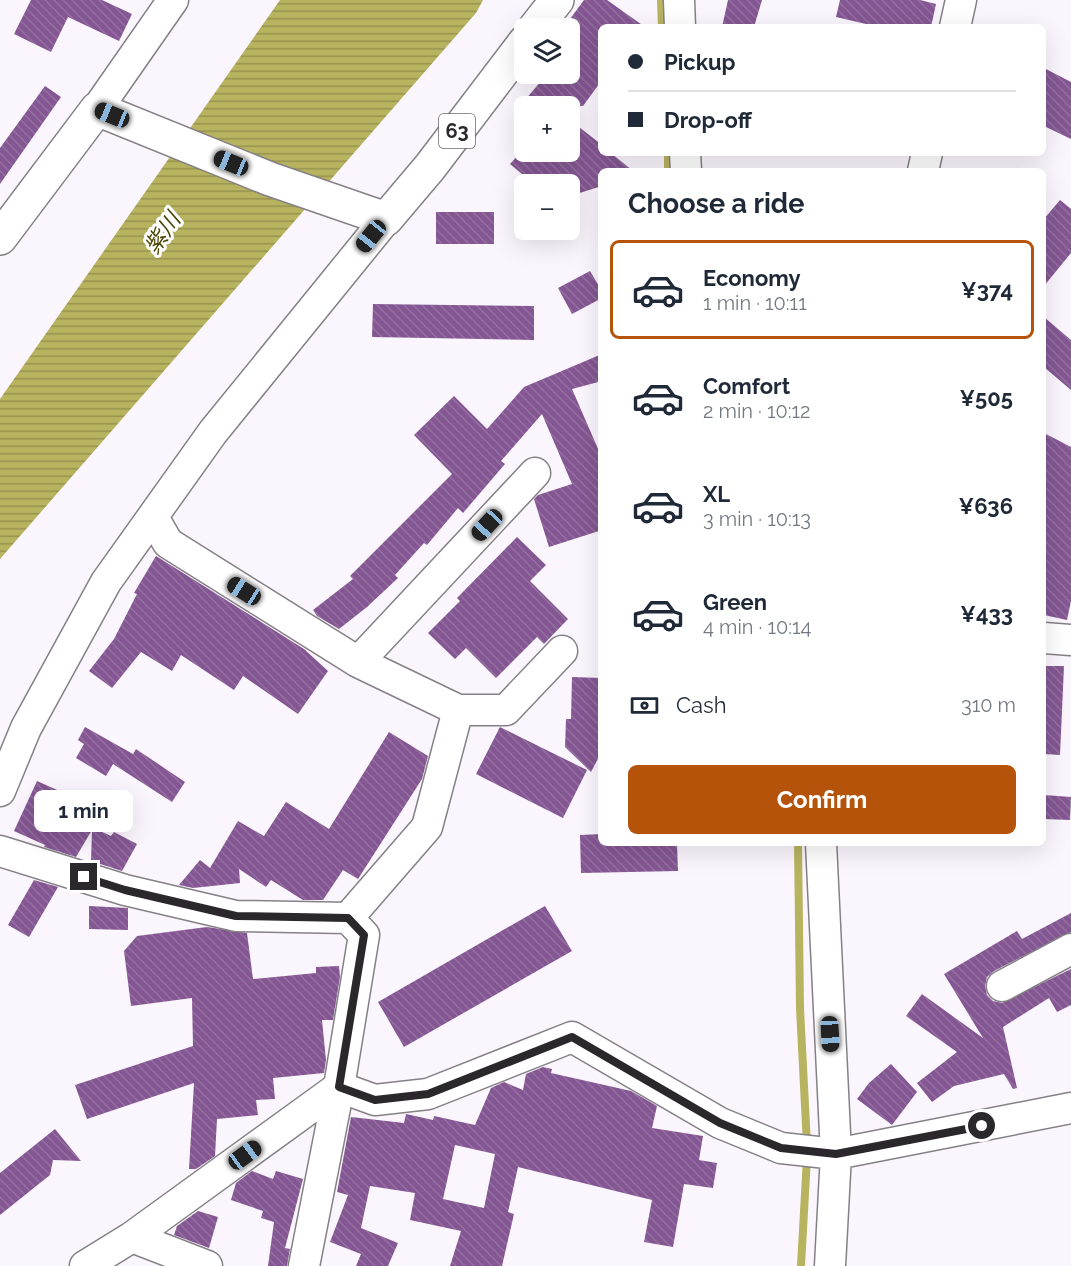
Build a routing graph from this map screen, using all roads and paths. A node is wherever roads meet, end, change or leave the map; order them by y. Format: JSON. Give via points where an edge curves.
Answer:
{"nodes":[{"id":1,"x":173,"y":0,"type":"edge"},
{"id":2,"x":556,"y":0,"type":"edge"},
{"id":3,"x":679,"y":0,"type":"edge"},
{"id":4,"x":961,"y":0,"type":"edge"},
{"id":5,"x":542,"y":18,"type":"edge"},
{"id":6,"x":680,"y":24,"type":"edge"},
{"id":7,"x":956,"y":24,"type":"edge"},
{"id":8,"x":514,"y":56,"type":"edge"},
{"id":9,"x":105,"y":112,"type":"junction"},
{"id":10,"x":373,"y":214,"type":"junction"},
{"id":11,"x":0,"y":238,"type":"edge"},
{"id":12,"x":535,"y":473,"type":"dead end"},
{"id":13,"x":153,"y":517,"type":"junction"},
{"id":14,"x":1046,"y":638,"type":"edge"},
{"id":15,"x":1071,"y":640,"type":"edge"},
{"id":16,"x":562,"y":651,"type":"dead end"},
{"id":17,"x":358,"y":662,"type":"junction"},
{"id":18,"x":458,"y":710,"type":"junction"},
{"id":19,"x":0,"y":791,"type":"edge"},
{"id":20,"x":821,"y":846,"type":"edge"},
{"id":21,"x":0,"y":851,"type":"edge"},
{"id":22,"x":348,"y":918,"type":"junction"},
{"id":23,"x":1071,"y":949,"type":"edge"},
{"id":24,"x":1002,"y":986,"type":"dead end"},
{"id":25,"x":339,"y":1087,"type":"junction"},
{"id":26,"x":1071,"y":1108,"type":"edge"},
{"id":27,"x":836,"y":1154,"type":"junction"},
{"id":28,"x":132,"y":1237,"type":"junction"},
{"id":29,"x":85,"y":1266,"type":"edge"},
{"id":30,"x":207,"y":1266,"type":"edge"},
{"id":31,"x":304,"y":1266,"type":"edge"},
{"id":32,"x":830,"y":1266,"type":"edge"}],
"edges":[{"from":1,"to":9,"type":"street"},
{"from":2,"to":5,"type":"main road"},
{"from":3,"to":6,"type":"street"},
{"from":4,"to":7,"type":"street"},
{"from":8,"to":10,"type":"main road","number":"63","via":[[430,166]]},
{"from":9,"to":10,"type":"main road","via":[[270,179]]},
{"from":9,"to":11,"type":"main road"},
{"from":10,"to":13,"type":"street"},
{"from":12,"to":17,"type":"street"},
{"from":13,"to":17,"type":"street","via":[[168,543]]},
{"from":13,"to":19,"type":"street","via":[[106,582],[26,728]]},
{"from":14,"to":15,"type":"street"},
{"from":16,"to":18,"type":"street","via":[[506,710]]},
{"from":17,"to":18,"type":"street"},
{"from":18,"to":22,"type":"street","via":[[427,827]]},
{"from":20,"to":27,"type":"street"},
{"from":21,"to":22,"type":"street","via":[[125,890],[236,916]]},
{"from":22,"to":25,"type":"street","via":[[364,935]]},
{"from":23,"to":24,"type":"street"},
{"from":25,"to":27,"type":"street","via":[[375,1100],[428,1094],[572,1037],[720,1123],[781,1148]]},
{"from":25,"to":28,"type":"street"},
{"from":25,"to":31,"type":"street"},
{"from":26,"to":27,"type":"street"},
{"from":27,"to":32,"type":"street"},
{"from":28,"to":29,"type":"street"},
{"from":28,"to":30,"type":"street"}]}
